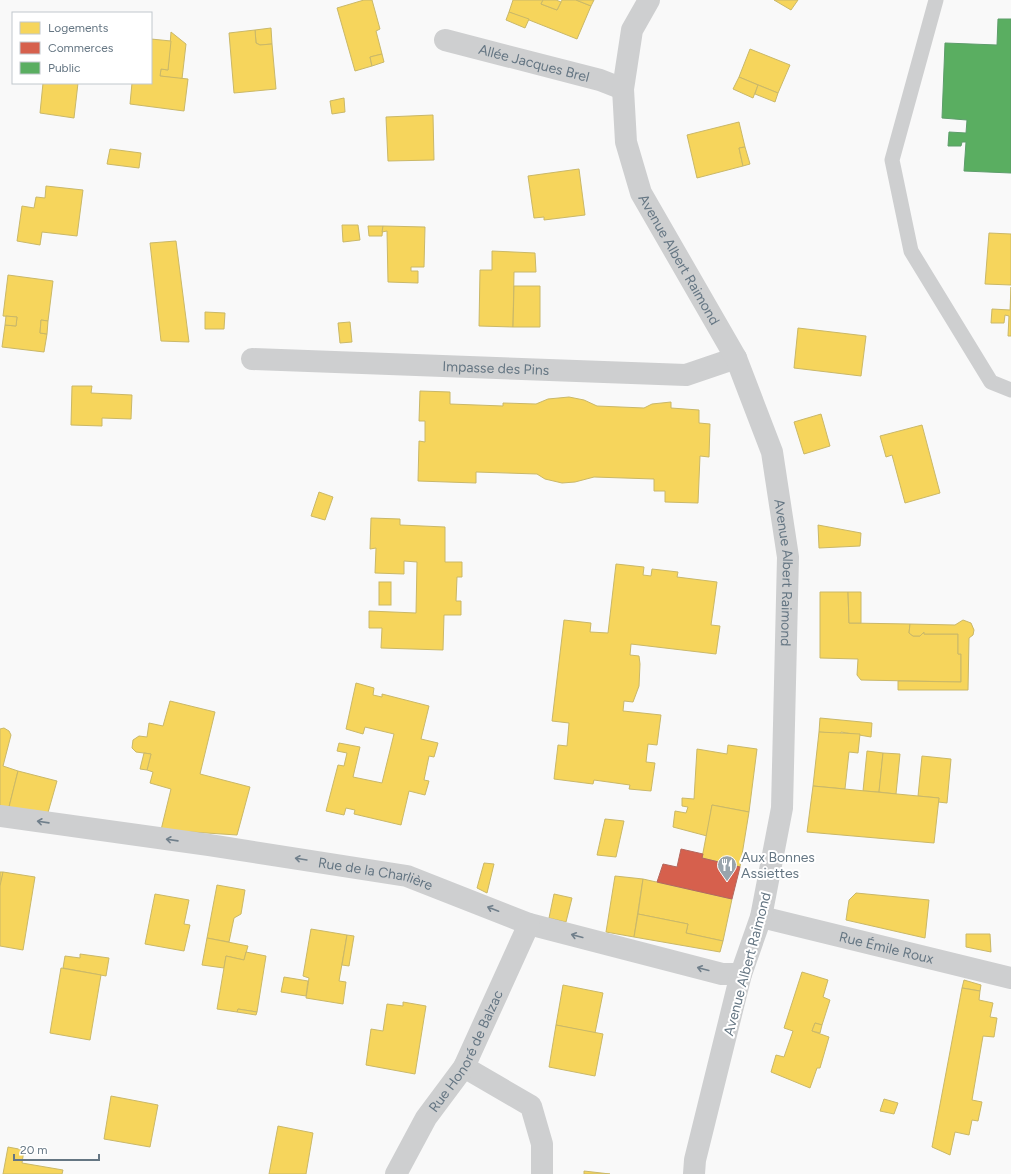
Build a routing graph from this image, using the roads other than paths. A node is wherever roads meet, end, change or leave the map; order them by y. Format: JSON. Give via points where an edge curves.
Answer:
{"nodes":[{"id":1,"x":649,"y":0,"type":"edge"},
{"id":2,"x":936,"y":0,"type":"edge"},
{"id":3,"x":445,"y":40,"type":"dead end"},
{"id":4,"x":623,"y":89,"type":"junction"},
{"id":5,"x":736,"y":358,"type":"junction"},
{"id":6,"x":252,"y":359,"type":"dead end"},
{"id":7,"x":1011,"y":390,"type":"edge"},
{"id":8,"x":0,"y":816,"type":"edge"},
{"id":9,"x":761,"y":917,"type":"junction"},
{"id":10,"x":529,"y":924,"type":"junction"},
{"id":11,"x":741,"y":974,"type":"junction"},
{"id":12,"x":1011,"y":978,"type":"edge"},
{"id":13,"x":464,"y":1067,"type":"junction"},
{"id":14,"x":396,"y":1174,"type":"edge"},
{"id":15,"x":542,"y":1174,"type":"edge"},
{"id":16,"x":694,"y":1174,"type":"edge"}],
"edges":[{"from":1,"to":4,"type":"street","name":"Avenue Albert Raimond","via":[[632,30]]},
{"from":2,"to":7,"type":"lane","via":[[892,160],[911,251],[991,382]]},
{"from":3,"to":4,"type":"street","name":"Allée Jacques Brel","via":[[600,80]]},
{"from":4,"to":5,"type":"street","name":"Avenue Albert Raimond","via":[[626,142],[641,193]]},
{"from":5,"to":6,"type":"street","name":"Impasse des Pins","via":[[686,374]]},
{"from":5,"to":9,"type":"street","name":"Avenue Albert Raimond","via":[[772,452],[788,557],[782,808]]},
{"from":10,"to":8,"type":"street","name":"Rue de la Charlière","one_way":true,"via":[[407,876]]},
{"from":9,"to":11,"type":"street","name":"Avenue Albert Raimond"},
{"from":9,"to":12,"type":"street","name":"Rue Émile Roux"},
{"from":11,"to":10,"type":"street","name":"Rue de la Charlière","one_way":true,"via":[[722,974]]},
{"from":10,"to":13,"type":"street","name":"Rue Honoré de Balzac"},
{"from":11,"to":16,"type":"street","name":"Avenue Albert Raimond","via":[[695,1160]]},
{"from":13,"to":14,"type":"street","name":"Rue Honoré de Balzac","via":[[426,1118]]},
{"from":13,"to":15,"type":"street","via":[[531,1106],[542,1144]]}]}
